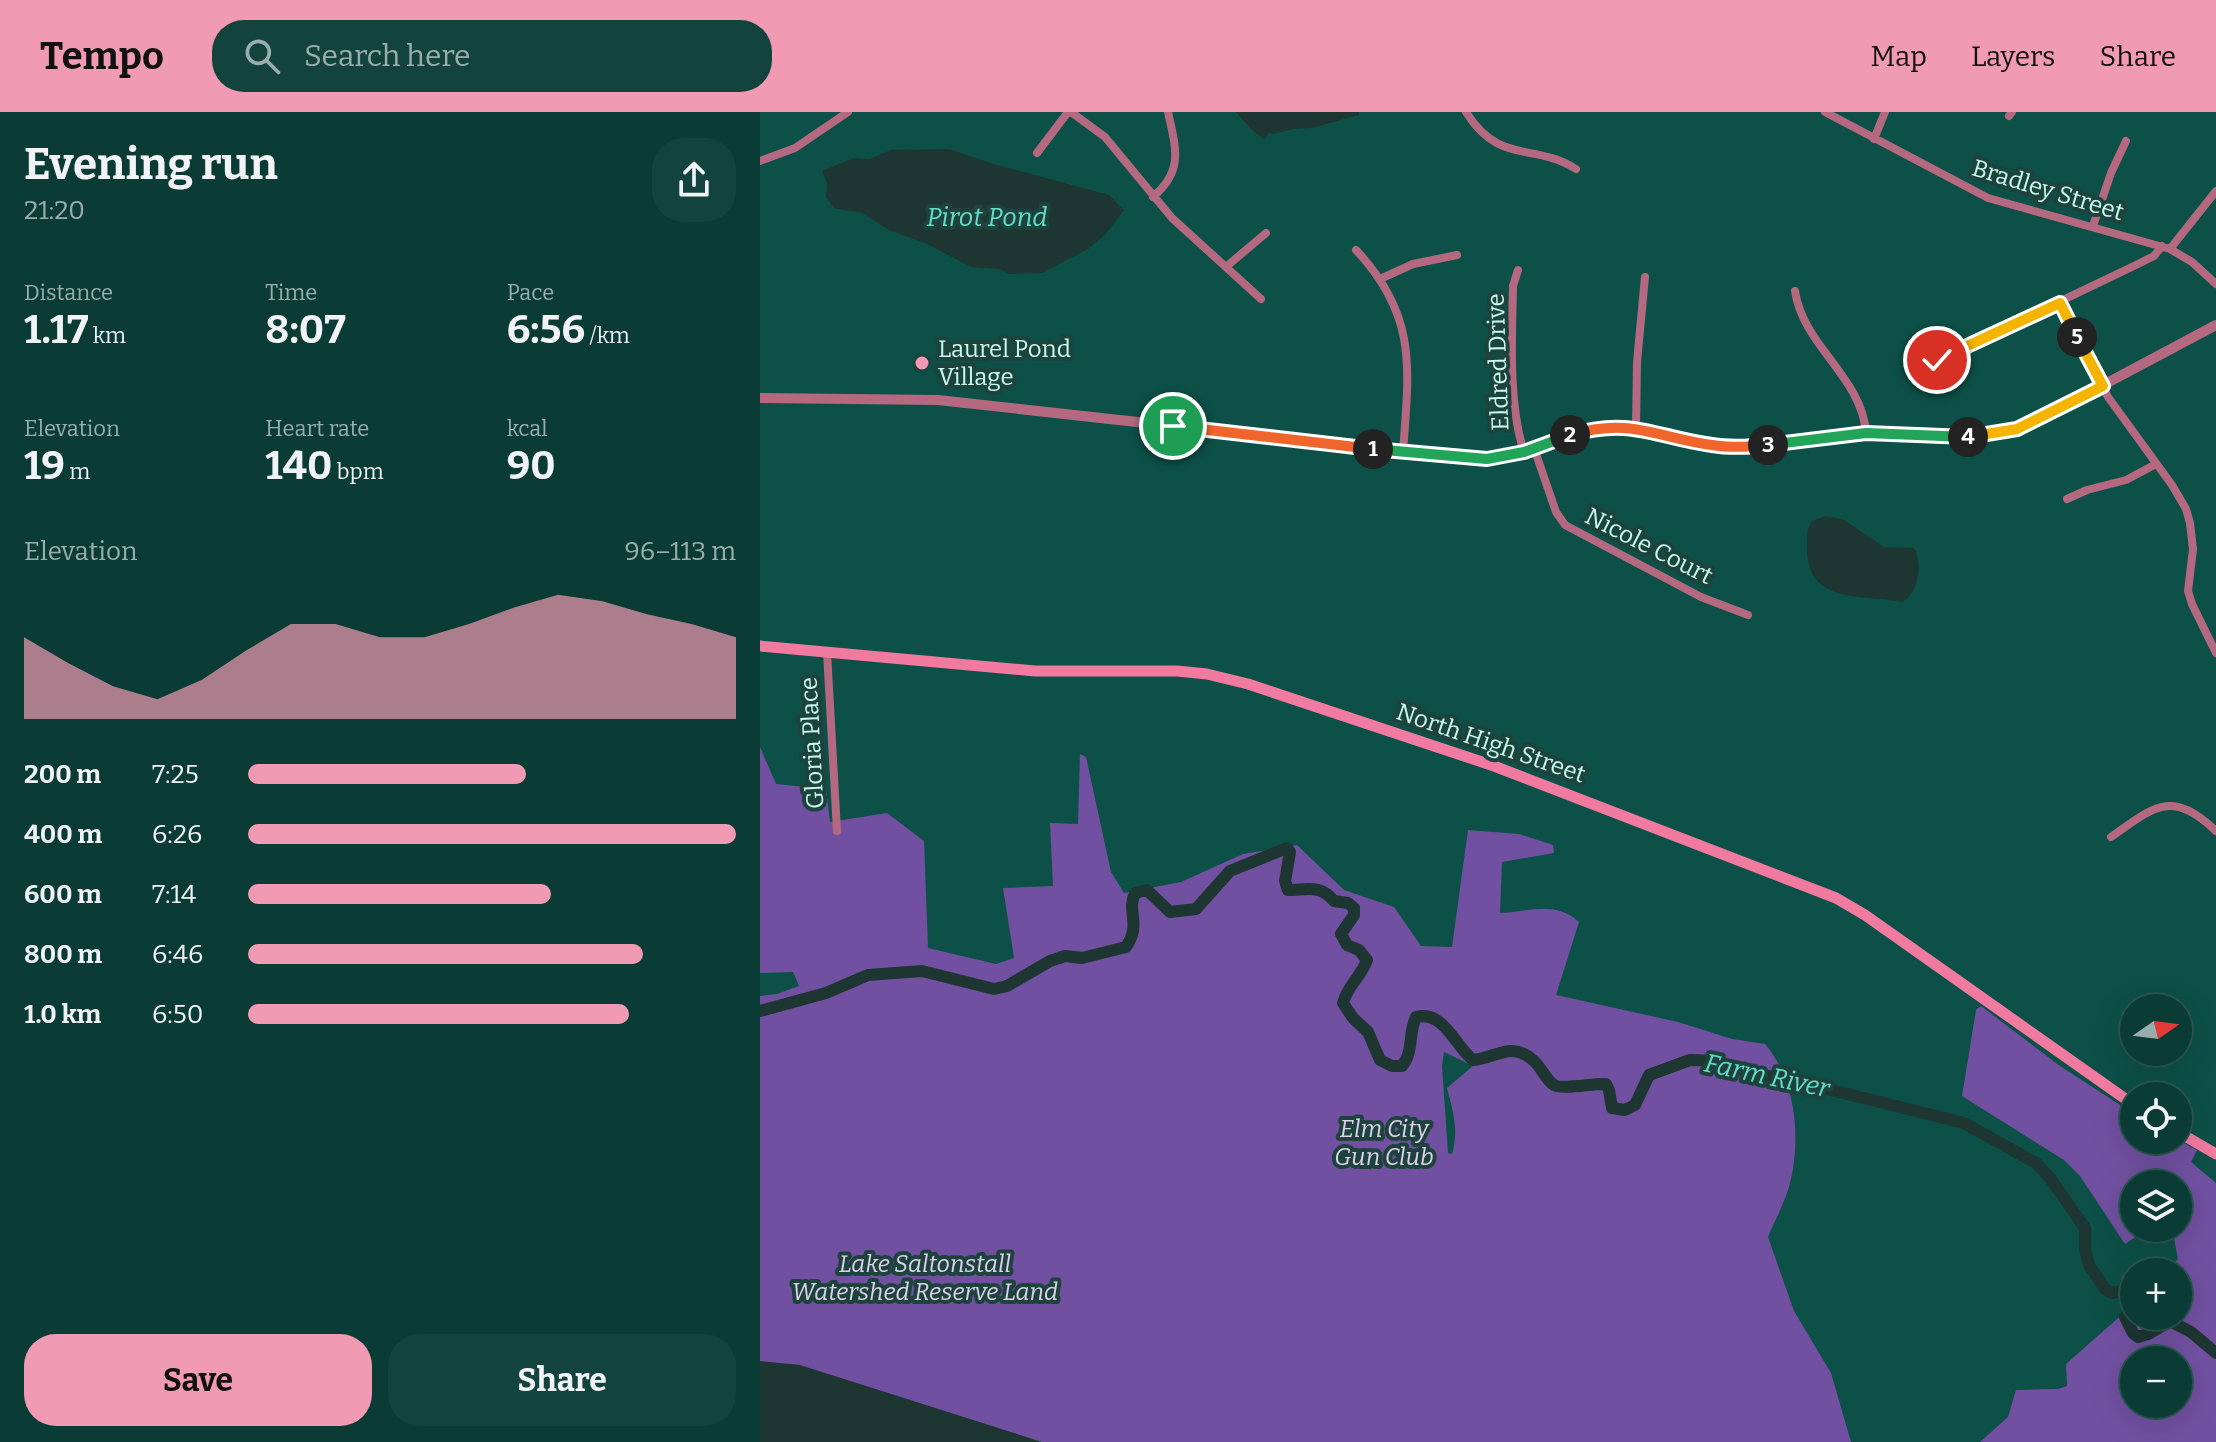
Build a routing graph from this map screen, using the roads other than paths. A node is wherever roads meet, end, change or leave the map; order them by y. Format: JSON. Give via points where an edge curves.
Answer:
{"nodes":[{"id":1,"x":848,"y":112,"type":"edge"},
{"id":2,"x":1070,"y":112,"type":"edge"},
{"id":3,"x":1168,"y":112,"type":"edge"},
{"id":4,"x":1466,"y":112,"type":"edge"},
{"id":5,"x":1825,"y":112,"type":"edge"},
{"id":6,"x":1885,"y":112,"type":"edge"},
{"id":7,"x":1874,"y":139,"type":"junction"},
{"id":8,"x":2126,"y":141,"type":"dead end"},
{"id":9,"x":1037,"y":153,"type":"dead end"},
{"id":10,"x":760,"y":161,"type":"edge"},
{"id":11,"x":1576,"y":169,"type":"dead end"},
{"id":12,"x":2216,"y":191,"type":"edge"},
{"id":13,"x":1153,"y":197,"type":"junction"},
{"id":14,"x":2093,"y":226,"type":"junction"},
{"id":15,"x":1266,"y":233,"type":"dead end"},
{"id":16,"x":2166,"y":248,"type":"junction"},
{"id":17,"x":1356,"y":250,"type":"dead end"},
{"id":18,"x":1457,"y":255,"type":"dead end"},
{"id":19,"x":1227,"y":266,"type":"junction"},
{"id":20,"x":1518,"y":270,"type":"dead end"},
{"id":21,"x":1645,"y":277,"type":"dead end"},
{"id":22,"x":1380,"y":279,"type":"junction"},
{"id":23,"x":2216,"y":284,"type":"edge"},
{"id":24,"x":1795,"y":291,"type":"dead end"},
{"id":25,"x":1261,"y":299,"type":"dead end"},
{"id":26,"x":2060,"y":303,"type":"junction"},
{"id":27,"x":2216,"y":325,"type":"edge"},
{"id":28,"x":1923,"y":367,"type":"dead end"},
{"id":29,"x":2103,"y":386,"type":"junction"},
{"id":30,"x":760,"y":398,"type":"edge"},
{"id":31,"x":1636,"y":428,"type":"junction"},
{"id":32,"x":1866,"y":433,"type":"junction"},
{"id":33,"x":1529,"y":450,"type":"junction"},
{"id":34,"x":1403,"y":452,"type":"junction"},
{"id":35,"x":2156,"y":464,"type":"junction"},
{"id":36,"x":2067,"y":499,"type":"dead end"},
{"id":37,"x":1748,"y":615,"type":"dead end"},
{"id":38,"x":760,"y":646,"type":"edge"},
{"id":39,"x":827,"y":652,"type":"junction"},
{"id":40,"x":2216,"y":653,"type":"edge"},
{"id":41,"x":837,"y":831,"type":"dead end"},
{"id":42,"x":2216,"y":831,"type":"edge"},
{"id":43,"x":2111,"y":837,"type":"dead end"},
{"id":44,"x":2120,"y":1095,"type":"edge"},
{"id":45,"x":2192,"y":1140,"type":"edge"},
{"id":46,"x":2216,"y":1154,"type":"edge"}],
"edges":[{"from":1,"to":10,"type":"street","via":[[795,148]]},
{"from":2,"to":9,"type":"street"},
{"from":2,"to":13,"type":"street","via":[[1112,144]]},
{"from":3,"to":13,"type":"street","via":[[1176,162],[1168,183]]},
{"from":4,"to":11,"type":"street","via":[[1505,148],[1559,158]]},
{"from":5,"to":7,"type":"street","name":"Bradley Street"},
{"from":6,"to":7,"type":"street"},
{"from":7,"to":14,"type":"street","name":"Bradley Street","via":[[1988,198]]},
{"from":8,"to":14,"type":"street"},
{"from":12,"to":16,"type":"street"},
{"from":13,"to":19,"type":"street"},
{"from":14,"to":16,"type":"street","name":"Bradley Street"},
{"from":15,"to":19,"type":"street"},
{"from":16,"to":23,"type":"street","name":"Bradley Street"},
{"from":16,"to":26,"type":"street"},
{"from":17,"to":22,"type":"street"},
{"from":18,"to":22,"type":"street","via":[[1413,264]]},
{"from":19,"to":25,"type":"street"},
{"from":20,"to":33,"type":"street","name":"Eldred Drive","via":[[1513,286],[1515,388],[1518,432]]},
{"from":21,"to":31,"type":"street"},
{"from":22,"to":34,"type":"street","via":[[1400,323],[1408,358]]},
{"from":24,"to":32,"type":"street","via":[[1808,327],[1862,404]]},
{"from":26,"to":28,"type":"street"},
{"from":26,"to":29,"type":"street"},
{"from":27,"to":29,"type":"street"},
{"from":29,"to":32,"type":"street","via":[[2028,425],[2001,433]]},
{"from":29,"to":35,"type":"street"},
{"from":30,"to":34,"type":"street","via":[[938,400]]},
{"from":31,"to":32,"type":"street","via":[[1736,447]]},
{"from":31,"to":33,"type":"street","via":[[1592,429]]},
{"from":33,"to":34,"type":"street","via":[[1472,459]]},
{"from":33,"to":37,"type":"street","name":"Nicole Court","via":[[1565,525],[1676,585]]},
{"from":35,"to":36,"type":"street"},
{"from":35,"to":40,"type":"street","via":[[2190,523],[2188,591]]},
{"from":38,"to":39,"type":"main road","name":"North High Street"},
{"from":39,"to":41,"type":"street","name":"Gloria Place"},
{"from":39,"to":44,"type":"main road","name":"North High Street","via":[[1035,671],[1207,674],[1494,766],[1836,898]]},
{"from":42,"to":43,"type":"street","via":[[2186,808],[2163,806]]},
{"from":45,"to":46,"type":"main road"}]}
